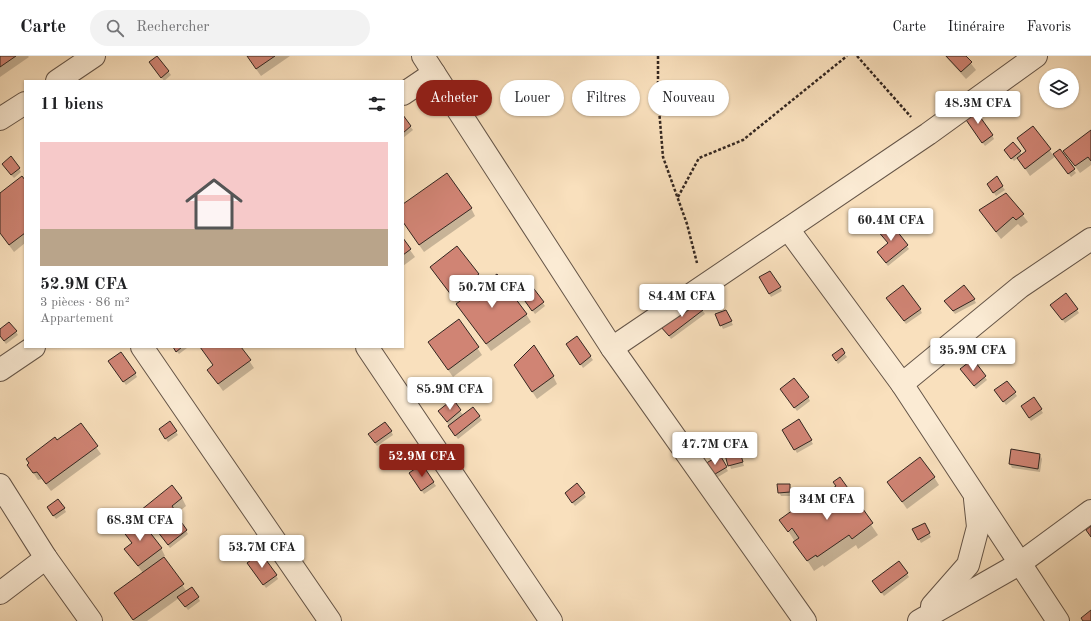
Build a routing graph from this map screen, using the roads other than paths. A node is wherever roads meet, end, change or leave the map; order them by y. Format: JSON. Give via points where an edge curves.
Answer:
{"nodes":[{"id":1,"x":94,"y":56,"type":"edge"},
{"id":2,"x":1036,"y":56,"type":"edge"},
{"id":3,"x":428,"y":65,"type":"edge"},
{"id":4,"x":58,"y":80,"type":"edge"},
{"id":5,"x":404,"y":93,"type":"edge"},
{"id":6,"x":24,"y":104,"type":"edge"},
{"id":7,"x":0,"y":119,"type":"edge"},
{"id":8,"x":788,"y":229,"type":"junction"},
{"id":9,"x":1091,"y":239,"type":"edge"},
{"id":10,"x":33,"y":348,"type":"edge"},
{"id":11,"x":143,"y":348,"type":"edge"},
{"id":12,"x":368,"y":348,"type":"edge"},
{"id":13,"x":612,"y":348,"type":"junction"},
{"id":14,"x":0,"y":370,"type":"edge"},
{"id":15,"x":902,"y":384,"type":"junction"},
{"id":16,"x":0,"y":485,"type":"edge"},
{"id":17,"x":975,"y":495,"type":"junction"},
{"id":18,"x":1091,"y":511,"type":"edge"},
{"id":19,"x":46,"y":558,"type":"junction"},
{"id":20,"x":1019,"y":564,"type":"junction"},
{"id":21,"x":0,"y":593,"type":"edge"},
{"id":22,"x":920,"y":620,"type":"edge"},
{"id":23,"x":91,"y":621,"type":"edge"},
{"id":24,"x":330,"y":621,"type":"edge"},
{"id":25,"x":551,"y":621,"type":"edge"},
{"id":26,"x":805,"y":621,"type":"edge"},
{"id":27,"x":1058,"y":621,"type":"edge"}],
"edges":[{"from":1,"to":4,"type":"street"},
{"from":2,"to":8,"type":"street","via":[[928,134]]},
{"from":3,"to":5,"type":"street"},
{"from":3,"to":13,"type":"street"},
{"from":6,"to":7,"type":"street"},
{"from":8,"to":13,"type":"street"},
{"from":8,"to":15,"type":"street"},
{"from":9,"to":15,"type":"street","via":[[1020,287]]},
{"from":10,"to":14,"type":"street"},
{"from":11,"to":24,"type":"street"},
{"from":12,"to":25,"type":"street"},
{"from":13,"to":26,"type":"street"},
{"from":15,"to":17,"type":"street"},
{"from":16,"to":19,"type":"street"},
{"from":17,"to":20,"type":"street"},
{"from":17,"to":22,"type":"street","via":[[978,527],[968,565]]},
{"from":18,"to":20,"type":"street"},
{"from":19,"to":21,"type":"street"},
{"from":19,"to":23,"type":"street"},
{"from":20,"to":22,"type":"street"},
{"from":20,"to":27,"type":"street"}]}
